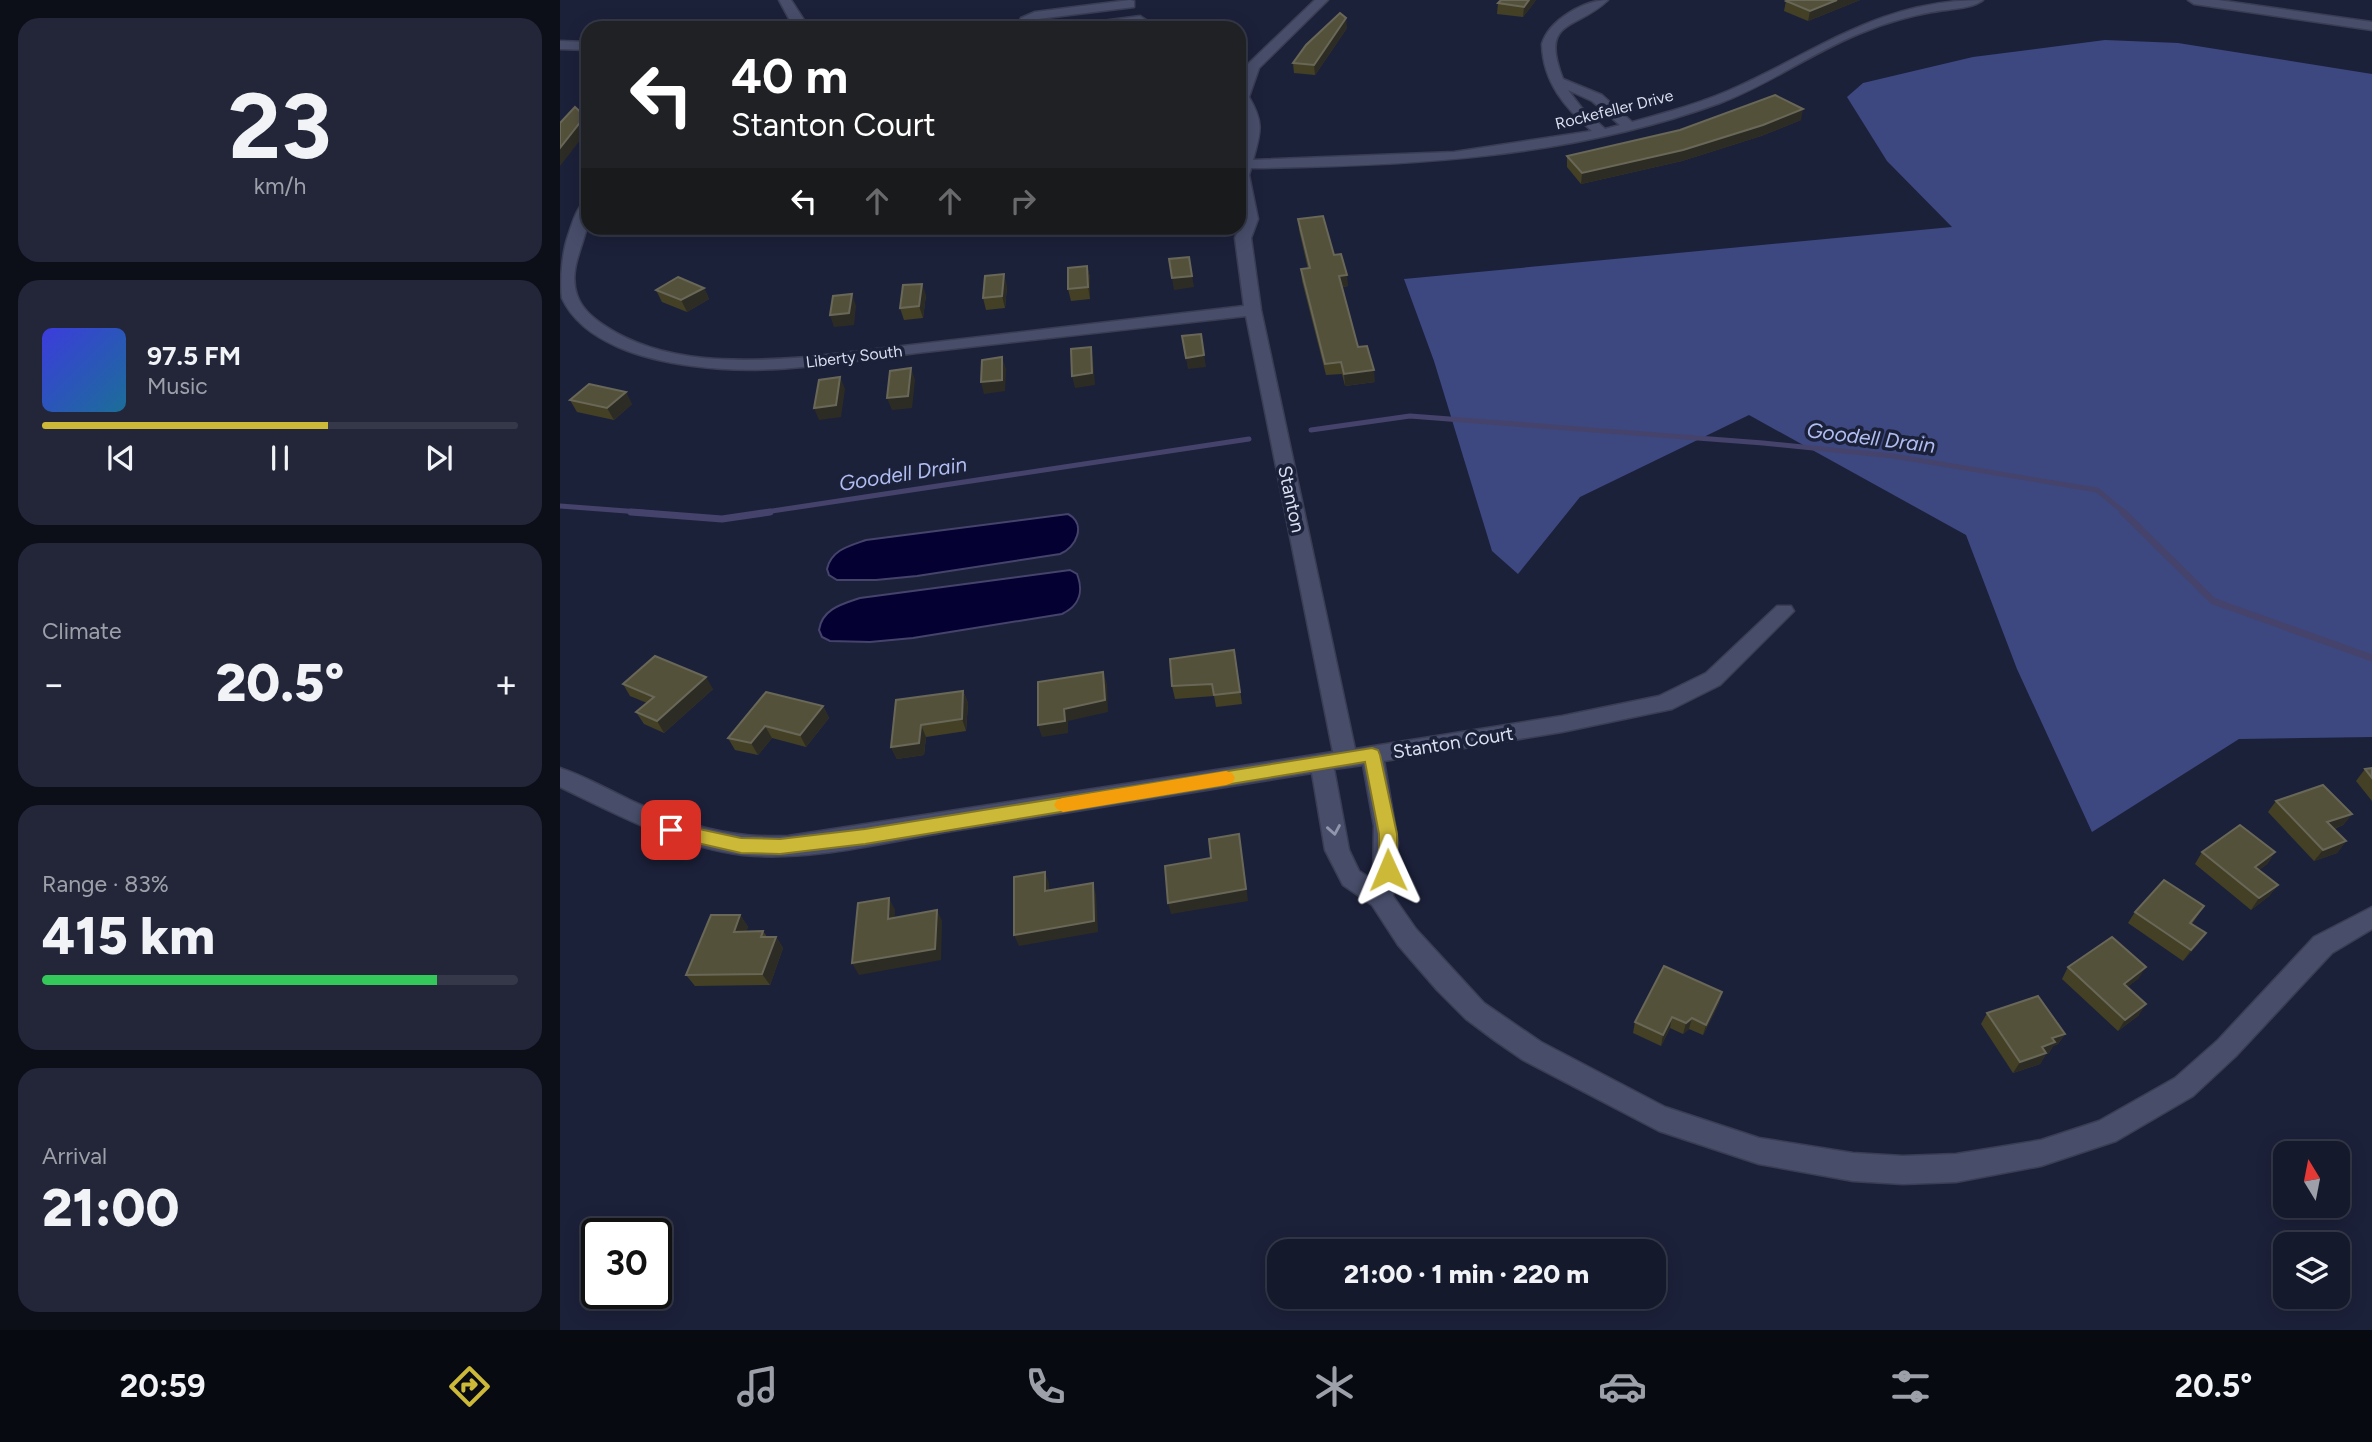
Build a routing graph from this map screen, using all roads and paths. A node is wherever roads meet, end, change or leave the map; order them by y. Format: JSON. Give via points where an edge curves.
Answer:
{"nodes":[{"id":1,"x":785,"y":0,"type":"edge"},
{"id":2,"x":1322,"y":0,"type":"edge"},
{"id":3,"x":1602,"y":0,"type":"edge"},
{"id":4,"x":1977,"y":0,"type":"edge"},
{"id":5,"x":2194,"y":0,"type":"edge"},
{"id":6,"x":1130,"y":2,"type":"edge"},
{"id":7,"x":1925,"y":4,"type":"edge"},
{"id":8,"x":791,"y":13,"type":"junction"},
{"id":9,"x":1140,"y":20,"type":"joint"},
{"id":10,"x":784,"y":21,"type":"edge"},
{"id":11,"x":798,"y":21,"type":"edge"},
{"id":12,"x":1025,"y":21,"type":"edge"},
{"id":13,"x":1132,"y":21,"type":"edge"},
{"id":14,"x":2372,"y":26,"type":"edge"},
{"id":15,"x":560,"y":45,"type":"edge"},
{"id":16,"x":581,"y":46,"type":"edge"},
{"id":17,"x":1246,"y":55,"type":"edge"},
{"id":18,"x":560,"y":57,"type":"edge"},
{"id":19,"x":1261,"y":57,"type":"junction"},
{"id":20,"x":581,"y":58,"type":"edge"},
{"id":21,"x":1246,"y":80,"type":"edge"},
{"id":22,"x":1560,"y":82,"type":"junction"},
{"id":23,"x":1246,"y":107,"type":"edge"},
{"id":24,"x":1630,"y":127,"type":"junction"},
{"id":25,"x":1602,"y":133,"type":"junction"},
{"id":26,"x":1246,"y":154,"type":"edge"},
{"id":27,"x":1246,"y":164,"type":"edge"},
{"id":28,"x":1246,"y":195,"type":"edge"},
{"id":29,"x":581,"y":223,"type":"edge"},
{"id":30,"x":1246,"y":224,"type":"edge"},
{"id":31,"x":1238,"y":235,"type":"edge"},
{"id":32,"x":1252,"y":310,"type":"junction"},
{"id":33,"x":1784,"y":611,"type":"dead end"},
{"id":34,"x":1372,"y":755,"type":"junction"},
{"id":35,"x":1334,"y":761,"type":"junction"},
{"id":36,"x":560,"y":777,"type":"edge"},
{"id":37,"x":1381,"y":898,"type":"junction"},
{"id":38,"x":2372,"y":917,"type":"edge"}],
"edges":[{"from":1,"to":8,"type":"street"},
{"from":2,"to":19,"type":"street"},
{"from":3,"to":22,"type":"street","via":[[1571,18],[1550,38],[1549,58]]},
{"from":4,"to":7,"type":"street","name":"Rockefeller Drive"},
{"from":5,"to":14,"type":"street"},
{"from":6,"to":9,"type":"street"},
{"from":6,"to":12,"type":"street"},
{"from":7,"to":24,"type":"street","name":"Rockefeller Drive","via":[[1858,30],[1738,92]]},
{"from":8,"to":10,"type":"street"},
{"from":8,"to":11,"type":"street"},
{"from":9,"to":13,"type":"street"},
{"from":15,"to":16,"type":"street"},
{"from":17,"to":19,"type":"street"},
{"from":18,"to":20,"type":"street"},
{"from":19,"to":21,"type":"street"},
{"from":22,"to":24,"type":"street","via":[[1597,98]]},
{"from":22,"to":25,"type":"street","via":[[1564,94]]},
{"from":23,"to":26,"type":"street","name":"Stanton","via":[[1255,130]]},
{"from":24,"to":25,"type":"street","name":"Rockefeller Drive"},
{"from":25,"to":27,"type":"street","name":"Rockefeller Drive","via":[[1432,158]]},
{"from":28,"to":30,"type":"street","name":"Stanton","via":[[1251,219]]},
{"from":29,"to":32,"type":"street","name":"Liberty South","via":[[568,256],[566,280],[568,295],[579,311],[601,331],[632,345],[698,362],[788,363]]},
{"from":31,"to":32,"type":"street","name":"Stanton"},
{"from":32,"to":35,"type":"street","name":"Stanton"},
{"from":33,"to":34,"type":"street","name":"Stanton Court","via":[[1713,679],[1664,703]]},
{"from":34,"to":35,"type":"street","name":"Stanton Court"},
{"from":34,"to":37,"type":"street","via":[[1388,834],[1388,870]]},
{"from":35,"to":36,"type":"street","name":"Stanton Court","via":[[780,846],[741,845],[671,830]]},
{"from":35,"to":37,"type":"street","name":"Stanton","one_way":true,"via":[[1337,850],[1351,878]]},
{"from":37,"to":38,"type":"street","via":[[1407,937],[1475,1011],[1532,1051],[1647,1112],[1759,1151],[1853,1167],[1903,1170],[1956,1167],[2041,1153],[2094,1137],[2141,1114],[2184,1087],[2227,1048],[2323,945]]}]}
